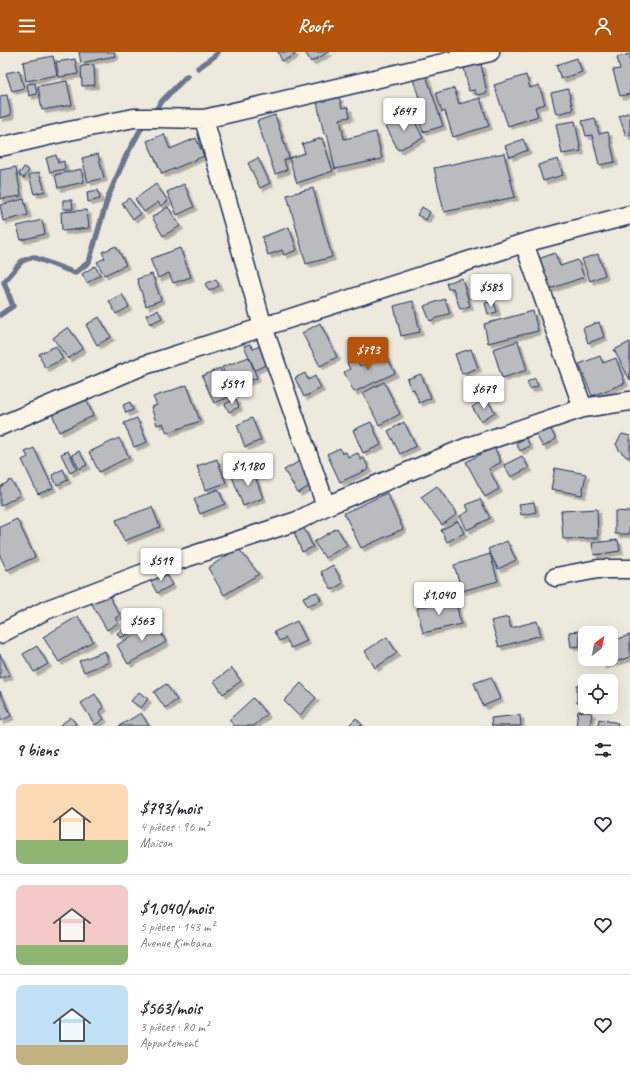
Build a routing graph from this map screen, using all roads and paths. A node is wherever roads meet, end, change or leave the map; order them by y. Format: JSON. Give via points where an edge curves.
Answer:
{"nodes":[{"id":1,"x":490,"y":52,"type":"edge"},
{"id":2,"x":204,"y":119,"type":"junction"},
{"id":3,"x":0,"y":147,"type":"edge"},
{"id":4,"x":630,"y":215,"type":"edge"},
{"id":5,"x":524,"y":243,"type":"junction"},
{"id":6,"x":263,"y":327,"type":"junction"},
{"id":7,"x":630,"y":401,"type":"edge"},
{"id":8,"x":583,"y":408,"type":"junction"},
{"id":9,"x":0,"y":426,"type":"edge"},
{"id":10,"x":326,"y":506,"type":"junction"},
{"id":11,"x":630,"y":568,"type":"edge"},
{"id":12,"x":556,"y":577,"type":"dead end"},
{"id":13,"x":0,"y":634,"type":"edge"}],
"edges":[{"from":1,"to":2,"type":"street"},
{"from":2,"to":3,"type":"street","via":[[148,118],[69,131]]},
{"from":2,"to":6,"type":"street"},
{"from":4,"to":5,"type":"street"},
{"from":5,"to":6,"type":"street"},
{"from":5,"to":8,"type":"street"},
{"from":6,"to":9,"type":"street","via":[[142,366]]},
{"from":6,"to":10,"type":"street"},
{"from":7,"to":8,"type":"street"},
{"from":8,"to":10,"type":"street","via":[[465,448]]},
{"from":10,"to":13,"type":"street","via":[[297,521],[173,562],[46,610]]},
{"from":11,"to":12,"type":"street"}]}
